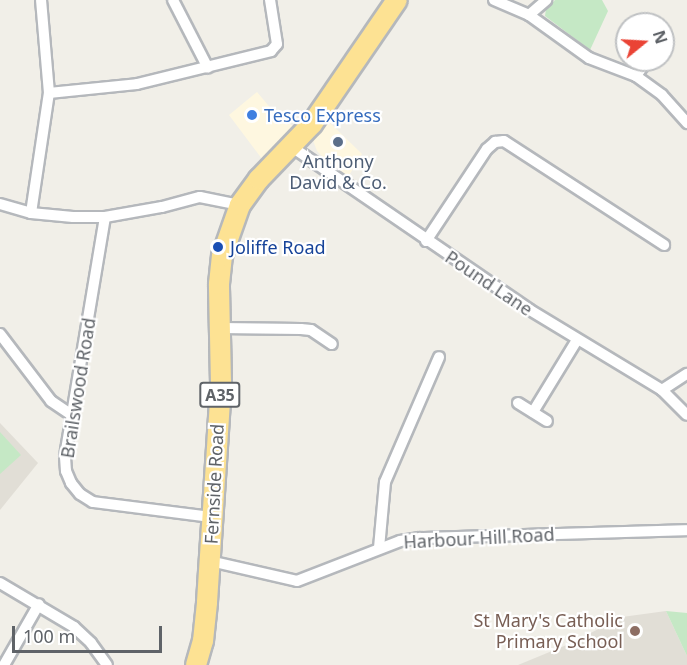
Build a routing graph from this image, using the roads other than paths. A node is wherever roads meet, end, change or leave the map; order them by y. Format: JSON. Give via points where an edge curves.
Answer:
{"nodes":[{"id":1,"x":41,"y":0,"type":"edge"},
{"id":2,"x":173,"y":0,"type":"edge"},
{"id":3,"x":270,"y":0,"type":"edge"},
{"id":4,"x":397,"y":0,"type":"edge"},
{"id":5,"x":494,"y":0,"type":"edge"},
{"id":6,"x":546,"y":0,"type":"edge"},
{"id":7,"x":529,"y":15,"type":"junction"},
{"id":8,"x":208,"y":68,"type":"junction"},
{"id":9,"x":639,"y":72,"type":"edge"},
{"id":10,"x":636,"y":76,"type":"junction"},
{"id":11,"x":49,"y":93,"type":"junction"},
{"id":12,"x":687,"y":123,"type":"edge"},
{"id":13,"x":292,"y":147,"type":"junction"},
{"id":14,"x":0,"y":204,"type":"edge"},
{"id":15,"x":240,"y":205,"type":"junction"},
{"id":16,"x":31,"y":213,"type":"junction"},
{"id":17,"x":105,"y":217,"type":"junction"},
{"id":18,"x":426,"y":241,"type":"junction"},
{"id":19,"x":664,"y":245,"type":"dead end"},
{"id":20,"x":220,"y":328,"type":"junction"},
{"id":21,"x":0,"y":334,"type":"edge"},
{"id":22,"x":577,"y":340,"type":"junction"},
{"id":23,"x":332,"y":344,"type":"dead end"},
{"id":24,"x":439,"y":357,"type":"dead end"},
{"id":25,"x":687,"y":374,"type":"edge"},
{"id":26,"x":662,"y":390,"type":"junction"},
{"id":27,"x":518,"y":403,"type":"dead end"},
{"id":28,"x":533,"y":412,"type":"junction"},
{"id":29,"x":72,"y":415,"type":"junction"},
{"id":30,"x":687,"y":415,"type":"edge"},
{"id":31,"x":547,"y":421,"type":"dead end"},
{"id":32,"x":212,"y":517,"type":"junction"},
{"id":33,"x":687,"y":530,"type":"edge"},
{"id":34,"x":379,"y":548,"type":"junction"},
{"id":35,"x":210,"y":561,"type":"junction"},
{"id":36,"x":0,"y":583,"type":"edge"},
{"id":37,"x":39,"y":604,"type":"junction"},
{"id":38,"x":4,"y":665,"type":"edge"},
{"id":39,"x":107,"y":665,"type":"edge"},
{"id":40,"x":196,"y":665,"type":"edge"}],
"edges":[{"from":1,"to":11,"type":"street"},
{"from":2,"to":8,"type":"street"},
{"from":3,"to":8,"type":"street","via":[[278,44],[275,48]]},
{"from":4,"to":13,"type":"highway","name":"Fernside Road","number":"A35","via":[[331,99]]},
{"from":5,"to":7,"type":"street"},
{"from":6,"to":7,"type":"street"},
{"from":7,"to":10,"type":"street","via":[[589,58]]},
{"from":8,"to":11,"type":"street","via":[[136,84]]},
{"from":9,"to":10,"type":"street"},
{"from":10,"to":12,"type":"street","via":[[668,100]]},
{"from":11,"to":16,"type":"street"},
{"from":13,"to":15,"type":"highway","name":"Fernside Road","number":"A35","via":[[259,179]]},
{"from":13,"to":18,"type":"street","name":"Pound Lane"},
{"from":14,"to":16,"type":"street"},
{"from":15,"to":17,"type":"street","via":[[200,197]]},
{"from":15,"to":20,"type":"highway","name":"Fernside Road","number":"A35","via":[[222,256]]},
{"from":16,"to":17,"type":"street"},
{"from":17,"to":29,"type":"street","name":"Brailswood Road"},
{"from":18,"to":19,"type":"street","via":[[487,149],[504,141]]},
{"from":18,"to":22,"type":"street","name":"Pound Lane"},
{"from":20,"to":23,"type":"street","via":[[301,328]]},
{"from":20,"to":32,"type":"highway","name":"Fernside Road","number":"A35"},
{"from":21,"to":29,"type":"street","via":[[51,401]]},
{"from":22,"to":26,"type":"street","name":"Pound Lane"},
{"from":22,"to":28,"type":"street"},
{"from":24,"to":34,"type":"street","via":[[385,482]]},
{"from":25,"to":26,"type":"street"},
{"from":26,"to":30,"type":"street","name":"Pound Lane"},
{"from":27,"to":28,"type":"street"},
{"from":28,"to":31,"type":"street"},
{"from":29,"to":32,"type":"street","name":"Brailswood Road","via":[[66,471],[80,494],[108,505]]},
{"from":32,"to":35,"type":"highway","name":"Fernside Road","number":"A35"},
{"from":33,"to":34,"type":"street","name":"Harbour Hill Road","via":[[420,538]]},
{"from":34,"to":35,"type":"street","name":"Harbour Hill Road","via":[[297,581]]},
{"from":35,"to":40,"type":"highway","name":"Fernside Road","number":"A35","via":[[203,641]]},
{"from":36,"to":37,"type":"street"},
{"from":37,"to":38,"type":"street"},
{"from":37,"to":39,"type":"street","via":[[84,634]]}]}
